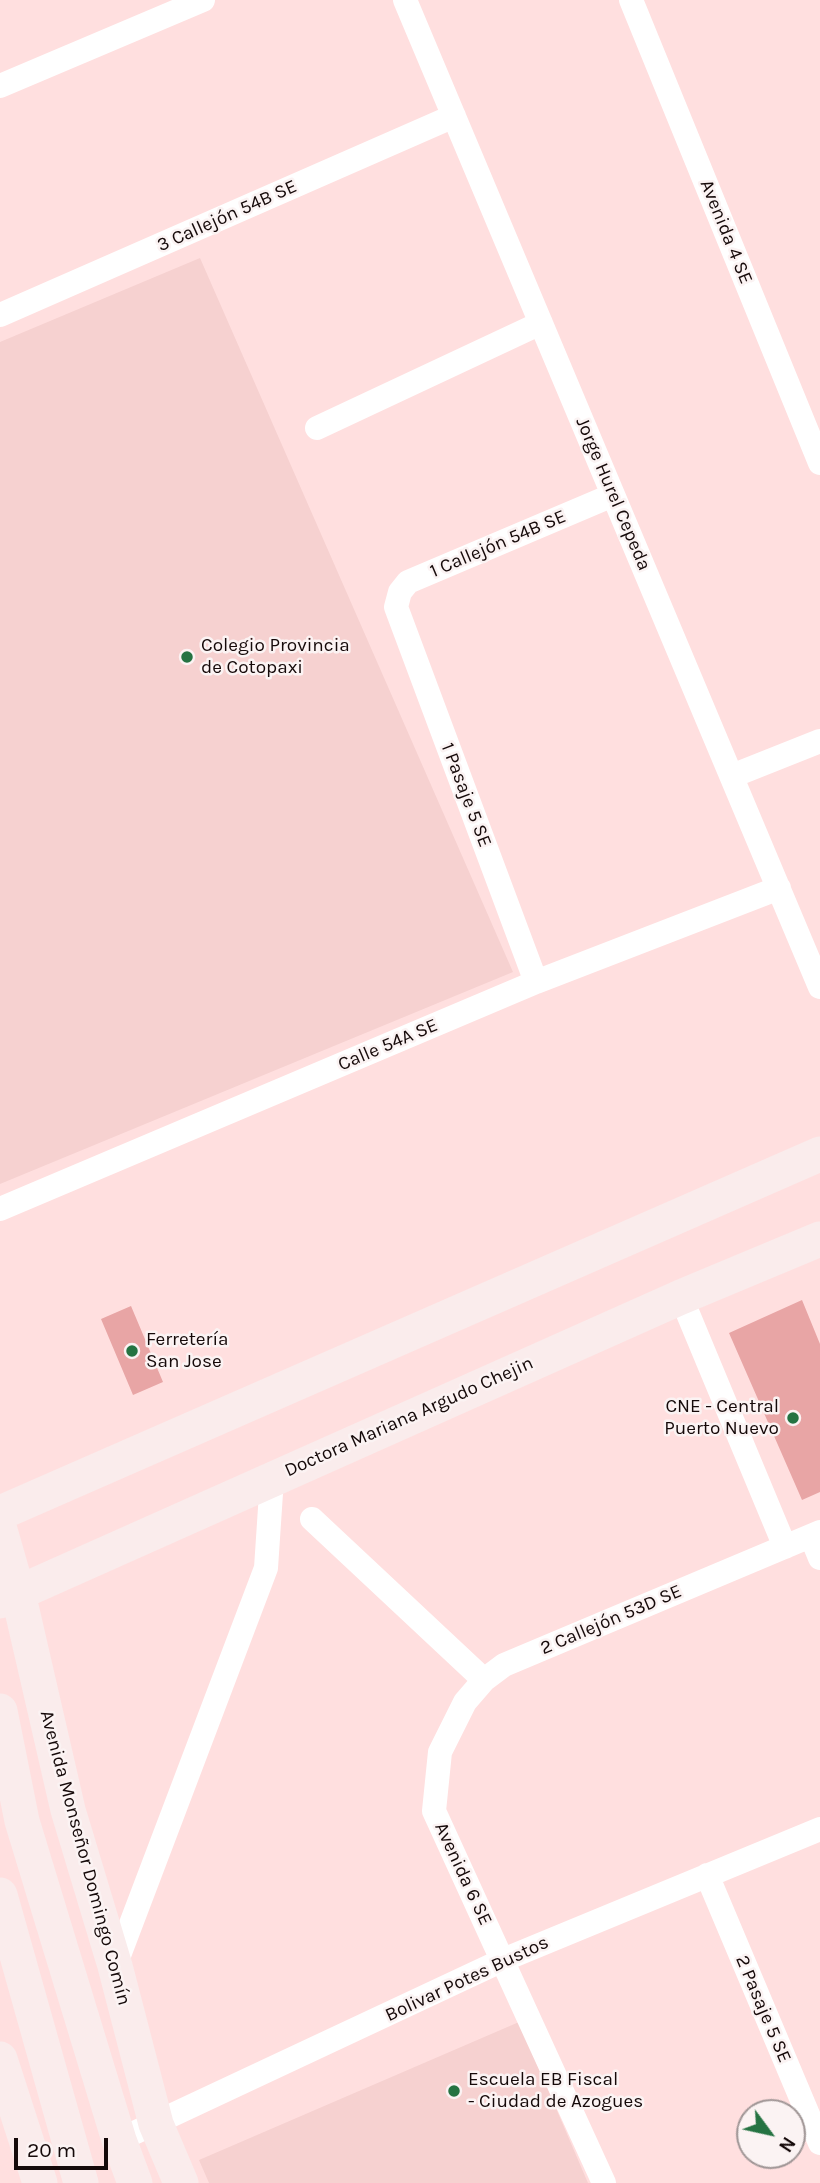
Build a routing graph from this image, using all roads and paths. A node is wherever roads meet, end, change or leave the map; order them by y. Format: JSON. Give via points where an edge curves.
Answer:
{"nodes":[{"id":1,"x":203,"y":0,"type":"edge"},
{"id":2,"x":405,"y":0,"type":"edge"},
{"id":3,"x":631,"y":0,"type":"edge"},
{"id":4,"x":158,"y":9,"type":"edge"},
{"id":5,"x":0,"y":86,"type":"edge"},
{"id":6,"x":454,"y":116,"type":"junction"},
{"id":7,"x":0,"y":315,"type":"edge"},
{"id":8,"x":541,"y":323,"type":"junction"},
{"id":9,"x":317,"y":428,"type":"dead end"},
{"id":10,"x":820,"y":463,"type":"edge"},
{"id":11,"x":613,"y":495,"type":"junction"},
{"id":12,"x":396,"y":607,"type":"joint"},
{"id":13,"x":820,"y":741,"type":"edge"},
{"id":14,"x":732,"y":776,"type":"junction"},
{"id":15,"x":779,"y":888,"type":"junction"},
{"id":16,"x":809,"y":930,"type":"edge"},
{"id":17,"x":536,"y":982,"type":"junction"},
{"id":18,"x":820,"y":987,"type":"edge"},
{"id":19,"x":820,"y":1154,"type":"edge"},
{"id":20,"x":0,"y":1209,"type":"edge"},
{"id":21,"x":820,"y":1239,"type":"edge"},
{"id":22,"x":681,"y":1297,"type":"junction"},
{"id":23,"x":272,"y":1478,"type":"junction"},
{"id":24,"x":0,"y":1513,"type":"edge"},
{"id":25,"x":312,"y":1518,"type":"dead end"},
{"id":26,"x":0,"y":1530,"type":"edge"},
{"id":27,"x":817,"y":1542,"type":"edge"},
{"id":28,"x":785,"y":1547,"type":"junction"},
{"id":29,"x":9,"y":1597,"type":"edge"},
{"id":30,"x":484,"y":1680,"type":"junction"},
{"id":31,"x":0,"y":1711,"type":"edge"},
{"id":32,"x":440,"y":1752,"type":"joint"},
{"id":33,"x":820,"y":1829,"type":"edge"},
{"id":34,"x":707,"y":1875,"type":"junction"},
{"id":35,"x":0,"y":1895,"type":"edge"},
{"id":36,"x":503,"y":1960,"type":"junction"},
{"id":37,"x":115,"y":1966,"type":"junction"},
{"id":38,"x":3,"y":2079,"type":"edge"},
{"id":39,"x":156,"y":2124,"type":"junction"},
{"id":40,"x":119,"y":2140,"type":"junction"},
{"id":41,"x":820,"y":2143,"type":"edge"},
{"id":42,"x":68,"y":2179,"type":"edge"},
{"id":43,"x":40,"y":2183,"type":"edge"},
{"id":44,"x":135,"y":2183,"type":"edge"},
{"id":45,"x":181,"y":2183,"type":"edge"},
{"id":46,"x":604,"y":2183,"type":"edge"}],
"edges":[{"from":1,"to":4,"type":"street"},
{"from":2,"to":6,"type":"street","name":"Jorge Hurel Cepeda"},
{"from":3,"to":10,"type":"street","name":"Avenida 4 SE"},
{"from":4,"to":5,"type":"street"},
{"from":6,"to":7,"type":"street","name":"3 Callejón 54B SE"},
{"from":6,"to":8,"type":"street","name":"Jorge Hurel Cepeda"},
{"from":8,"to":9,"type":"street"},
{"from":8,"to":11,"type":"street","name":"Jorge Hurel Cepeda"},
{"from":11,"to":12,"type":"street","name":"1 Callejón 54B SE","via":[[408,582]]},
{"from":11,"to":14,"type":"street","name":"Jorge Hurel Cepeda"},
{"from":12,"to":17,"type":"street","name":"1 Pasaje 5 SE"},
{"from":13,"to":14,"type":"street"},
{"from":14,"to":15,"type":"street","name":"Jorge Hurel Cepeda"},
{"from":15,"to":16,"type":"street","name":"Jorge Hurel Cepeda"},
{"from":15,"to":17,"type":"street","name":"Calle 54A SE"},
{"from":16,"to":18,"type":"street","name":"Jorge Hurel Cepeda"},
{"from":17,"to":20,"type":"street","name":"Calle 54A SE"},
{"from":19,"to":24,"type":"main road"},
{"from":21,"to":22,"type":"main road","name":"Doctora Mariana Argudo Chejin"},
{"from":22,"to":23,"type":"main road","name":"Doctora Mariana Argudo Chejin"},
{"from":22,"to":28,"type":"street"},
{"from":23,"to":29,"type":"main road","name":"Doctora Mariana Argudo Chejin"},
{"from":23,"to":37,"type":"street","via":[[266,1569]]},
{"from":25,"to":30,"type":"street"},
{"from":26,"to":29,"type":"main road","name":"Avenida Monseñor Domingo Comín"},
{"from":27,"to":28,"type":"street","name":"2 Callejón 53D SE"},
{"from":28,"to":30,"type":"street","name":"2 Callejón 53D SE","via":[[504,1665]]},
{"from":29,"to":37,"type":"main road","name":"Avenida Monseñor Domingo Comín"},
{"from":30,"to":32,"type":"street","name":"2 Callejón 53D SE","via":[[465,1702]]},
{"from":31,"to":40,"type":"main road","via":[[22,1821]]},
{"from":32,"to":36,"type":"street","name":"Avenida 6 SE","via":[[434,1811]]},
{"from":33,"to":34,"type":"street","name":"Bolivar Potes Bustos"},
{"from":34,"to":36,"type":"street","name":"Bolivar Potes Bustos"},
{"from":34,"to":41,"type":"street","name":"2 Pasaje 5 SE"},
{"from":35,"to":42,"type":"main road"},
{"from":36,"to":39,"type":"street","name":"Bolivar Potes Bustos"},
{"from":36,"to":46,"type":"street","name":"Avenida 6 SE"},
{"from":37,"to":39,"type":"main road","name":"Avenida Monseñor Domingo Comín"},
{"from":38,"to":43,"type":"main road"},
{"from":39,"to":40,"type":"street","name":"Bolivar Potes Bustos"},
{"from":39,"to":45,"type":"main road","name":"Avenida Monseñor Domingo Comín"},
{"from":40,"to":44,"type":"main road"}]}
